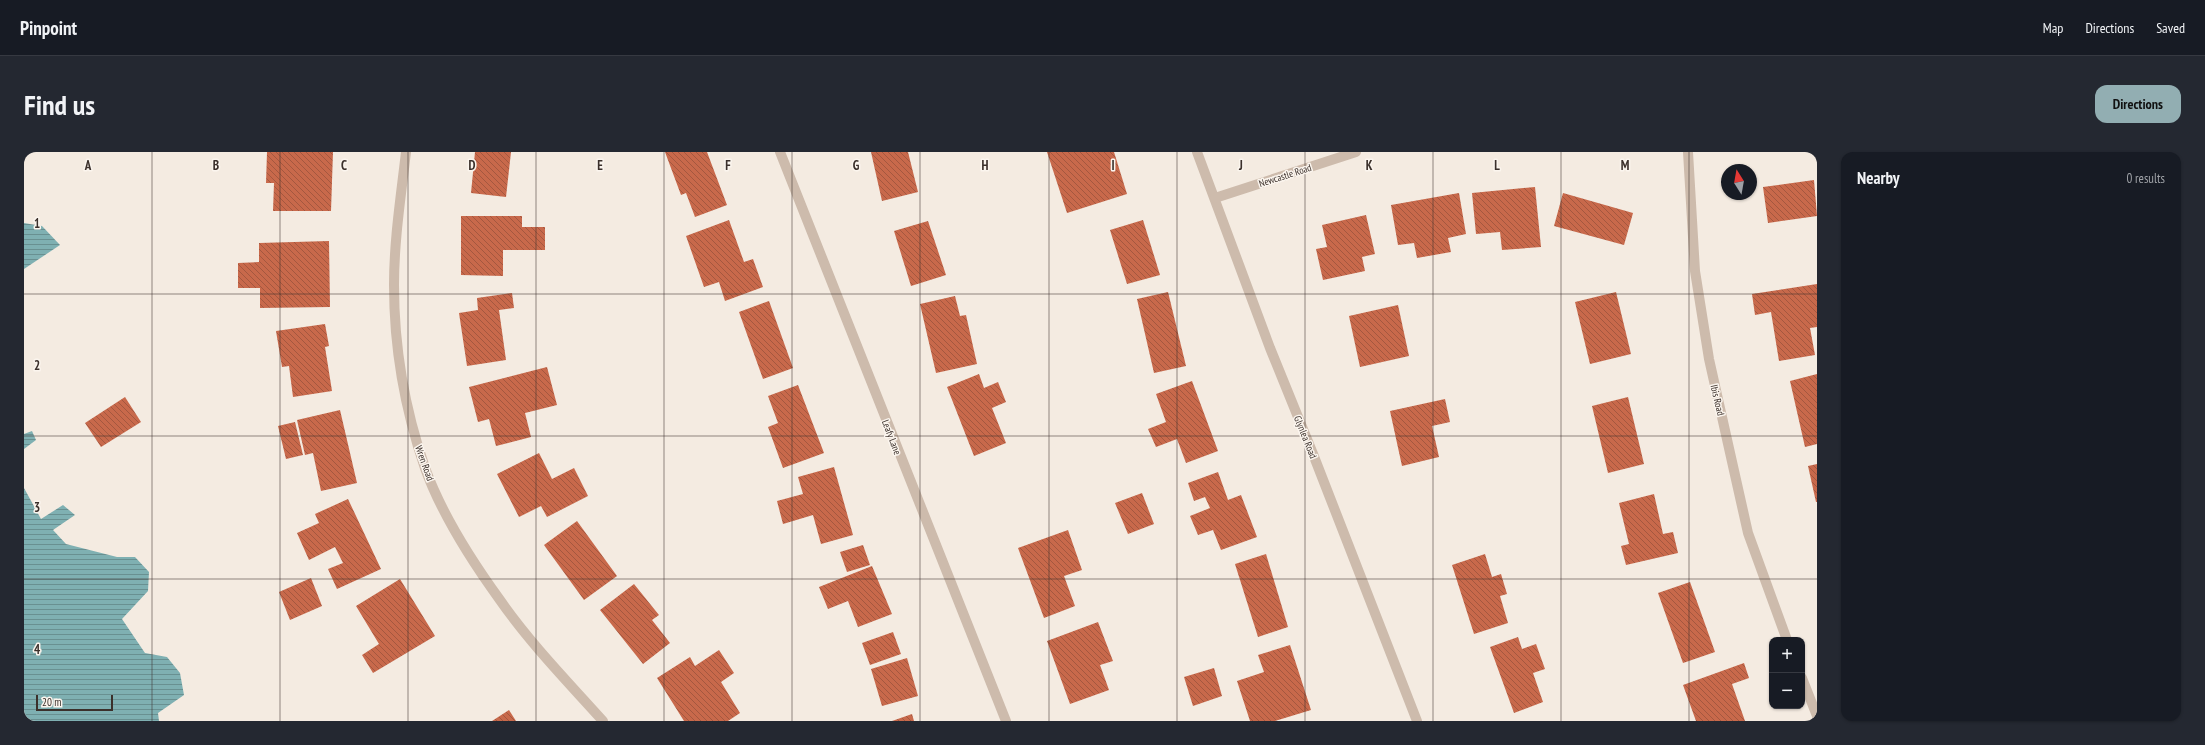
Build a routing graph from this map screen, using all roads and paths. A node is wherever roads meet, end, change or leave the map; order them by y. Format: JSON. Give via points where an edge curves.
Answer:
{"nodes":[{"id":1,"x":406,"y":152,"type":"edge"},
{"id":2,"x":780,"y":152,"type":"edge"},
{"id":3,"x":1197,"y":152,"type":"edge"},
{"id":4,"x":1356,"y":152,"type":"edge"},
{"id":5,"x":1688,"y":152,"type":"edge"},
{"id":6,"x":1215,"y":198,"type":"junction"},
{"id":7,"x":1786,"y":637,"type":"edge"},
{"id":8,"x":1805,"y":686,"type":"edge"},
{"id":9,"x":1817,"y":716,"type":"edge"},
{"id":10,"x":603,"y":721,"type":"edge"},
{"id":11,"x":1006,"y":721,"type":"edge"},
{"id":12,"x":1417,"y":721,"type":"edge"}],
"edges":[{"from":1,"to":10,"type":"street","name":"Wren Road","via":[[394,285],[399,367],[412,424],[426,469],[470,556],[501,602]]},
{"from":2,"to":11,"type":"street","name":"Leafy Lane"},
{"from":3,"to":6,"type":"street","name":"Glynlea Road"},
{"from":4,"to":6,"type":"street","name":"Newcastle Road"},
{"from":5,"to":7,"type":"street","name":"Ibis Road","via":[[1695,271],[1709,359],[1748,533]]},
{"from":6,"to":12,"type":"street","name":"Glynlea Road","via":[[1270,348]]},
{"from":8,"to":9,"type":"street"}]}
